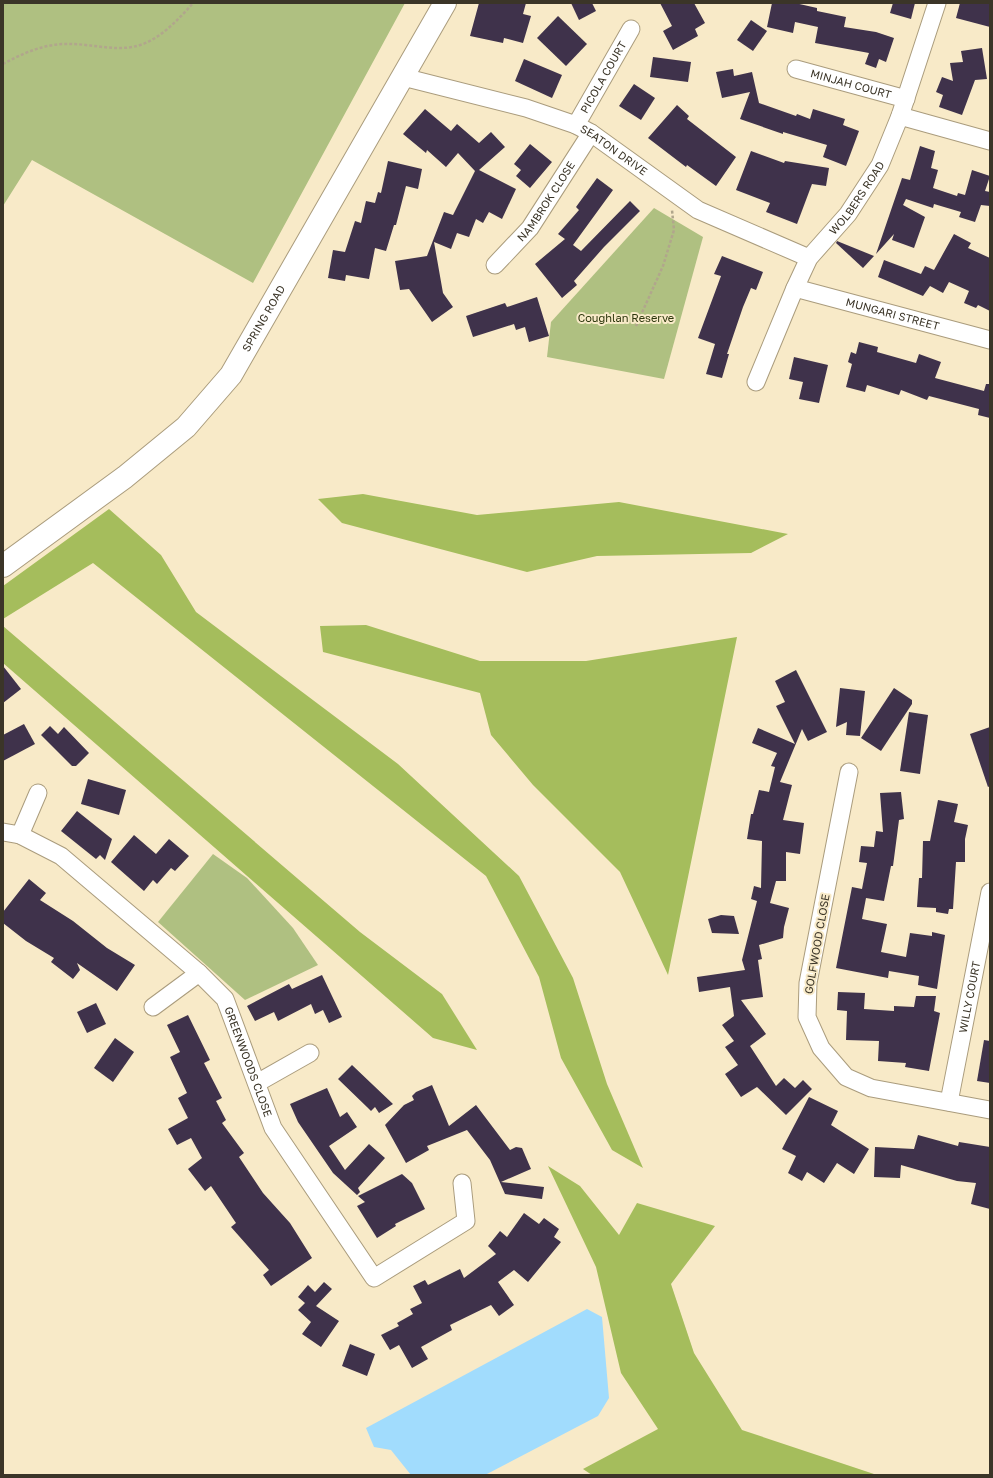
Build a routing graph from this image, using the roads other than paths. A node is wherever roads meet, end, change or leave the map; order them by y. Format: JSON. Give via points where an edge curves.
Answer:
{"nodes":[{"id":1,"x":445,"y":3,"type":"edge"},
{"id":2,"x":937,"y":3,"type":"edge"},
{"id":3,"x":631,"y":29,"type":"dead end"},
{"id":4,"x":796,"y":69,"type":"dead end"},
{"id":5,"x":403,"y":77,"type":"junction"},
{"id":6,"x":906,"y":99,"type":"junction"},
{"id":7,"x":900,"y":116,"type":"junction"},
{"id":8,"x":576,"y":124,"type":"junction"},
{"id":9,"x":591,"y":133,"type":"junction"},
{"id":10,"x":990,"y":141,"type":"edge"},
{"id":11,"x":809,"y":258,"type":"junction"},
{"id":12,"x":495,"y":265,"type":"dead end"},
{"id":13,"x":794,"y":288,"type":"junction"},
{"id":14,"x":990,"y":340,"type":"edge"},
{"id":15,"x":756,"y":382,"type":"dead end"},
{"id":16,"x":3,"y":566,"type":"edge"},
{"id":17,"x":849,"y":772,"type":"dead end"},
{"id":18,"x":38,"y":793,"type":"dead end"},
{"id":19,"x":3,"y":832,"type":"edge"},
{"id":20,"x":20,"y":835,"type":"junction"},
{"id":21,"x":990,"y":892,"type":"edge"},
{"id":22,"x":199,"y":973,"type":"junction"},
{"id":23,"x":153,"y":1007,"type":"dead end"},
{"id":24,"x":310,"y":1053,"type":"dead end"},
{"id":25,"x":257,"y":1083,"type":"junction"},
{"id":26,"x":949,"y":1102,"type":"junction"},
{"id":27,"x":990,"y":1110,"type":"edge"},
{"id":28,"x":462,"y":1183,"type":"dead end"}],
"edges":[{"from":1,"to":5,"type":"main road","name":"SPRING ROAD"},
{"from":2,"to":6,"type":"street","name":"WOLBERS ROAD"},
{"from":3,"to":8,"type":"street","name":"PICOLA COURT"},
{"from":4,"to":6,"type":"street","name":"MINJAH COURT"},
{"from":5,"to":8,"type":"street","name":"SEATON DRIVE","via":[[526,108]]},
{"from":5,"to":16,"type":"main road","name":"SPRING ROAD","via":[[231,375],[186,427],[125,477]]},
{"from":6,"to":7,"type":"street","name":"WOLBERS ROAD"},
{"from":7,"to":10,"type":"street"},
{"from":7,"to":11,"type":"street","name":"WOLBERS ROAD","via":[[880,165],[848,214]]},
{"from":8,"to":9,"type":"street","name":"SEATON DRIVE"},
{"from":9,"to":11,"type":"street","name":"SEATON DRIVE","via":[[698,210]]},
{"from":9,"to":12,"type":"street","name":"NAMBROK CLOSE","via":[[530,228]]},
{"from":11,"to":13,"type":"street","name":"WOLBERS ROAD"},
{"from":13,"to":14,"type":"street","name":"MUNGARI STREET"},
{"from":13,"to":15,"type":"street","name":"WOLBERS ROAD"},
{"from":17,"to":26,"type":"street","name":"GOLFWOOD CLOSE","via":[[808,983],[807,1017],[821,1048],[846,1076],[871,1088]]},
{"from":18,"to":20,"type":"street"},
{"from":19,"to":20,"type":"street","name":"GREENWOODS CLOSE"},
{"from":20,"to":22,"type":"street","name":"GREENWOODS CLOSE","via":[[61,856]]},
{"from":21,"to":26,"type":"street","name":"WILLY COURT"},
{"from":22,"to":23,"type":"street"},
{"from":22,"to":25,"type":"street","name":"GREENWOODS CLOSE","via":[[225,999]]},
{"from":24,"to":25,"type":"street"},
{"from":25,"to":28,"type":"street","name":"GREENWOODS CLOSE","via":[[273,1128],[374,1278],[466,1221]]},
{"from":26,"to":27,"type":"street","name":"GOLFWOOD CLOSE"}]}
